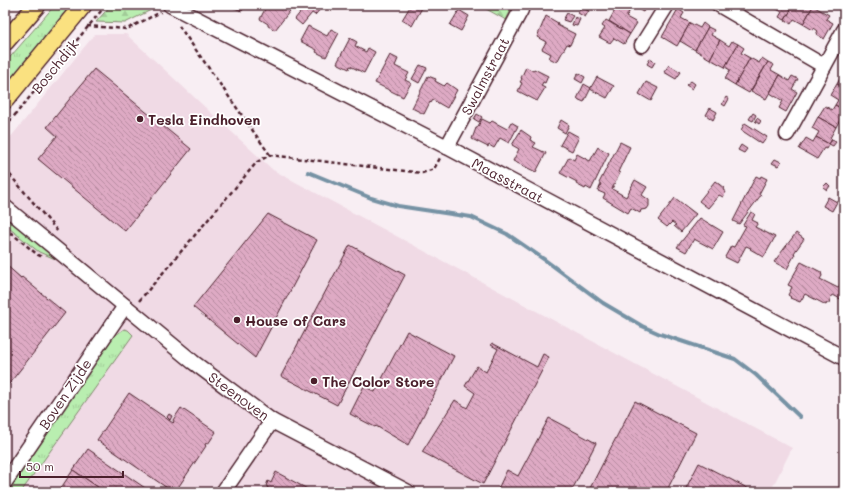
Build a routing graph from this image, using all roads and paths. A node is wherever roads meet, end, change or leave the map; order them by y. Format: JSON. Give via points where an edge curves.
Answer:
{"nodes":[{"id":1,"x":37,"y":5,"type":"edge"},
{"id":2,"x":83,"y":5,"type":"edge"},
{"id":3,"x":106,"y":5,"type":"edge"},
{"id":4,"x":521,"y":5,"type":"edge"},
{"id":5,"x":668,"y":5,"type":"edge"},
{"id":6,"x":719,"y":5,"type":"edge"},
{"id":7,"x":169,"y":7,"type":"edge"},
{"id":8,"x":177,"y":22,"type":"dead end"},
{"id":9,"x":88,"y":26,"type":"junction"},
{"id":10,"x":844,"y":30,"type":"edge"},
{"id":11,"x":5,"y":42,"type":"edge"},
{"id":12,"x":642,"y":45,"type":"dead end"},
{"id":13,"x":824,"y":66,"type":"junction"},
{"id":14,"x":5,"y":100,"type":"edge"},
{"id":15,"x":5,"y":127,"type":"edge"},
{"id":16,"x":787,"y":134,"type":"dead end"},
{"id":17,"x":447,"y":147,"type":"junction"},
{"id":18,"x":270,"y":156,"type":"junction"},
{"id":19,"x":5,"y":169,"type":"edge"},
{"id":20,"x":5,"y":207,"type":"edge"},
{"id":21,"x":60,"y":236,"type":"dead end"},
{"id":22,"x":128,"y":309,"type":"junction"},
{"id":23,"x":844,"y":358,"type":"edge"},
{"id":24,"x":272,"y":421,"type":"junction"},
{"id":25,"x":5,"y":482,"type":"edge"},
{"id":26,"x":223,"y":492,"type":"edge"},
{"id":27,"x":408,"y":492,"type":"edge"}],
"edges":[{"from":1,"to":11,"type":"main road"},
{"from":2,"to":14,"type":"main road","name":"Boschdijk"},
{"from":3,"to":9,"type":"path","name":"Boschdijk"},
{"from":4,"to":17,"type":"street","name":"Swalmstraat","via":[[521,10]]},
{"from":5,"to":12,"type":"street"},
{"from":6,"to":13,"type":"street"},
{"from":7,"to":9,"type":"path","via":[[127,29]]},
{"from":7,"to":17,"type":"street","name":"Maasstraat"},
{"from":8,"to":18,"type":"path"},
{"from":9,"to":15,"type":"path","name":"Boschdijk"},
{"from":10,"to":13,"type":"street"},
{"from":13,"to":16,"type":"street"},
{"from":17,"to":18,"type":"path","via":[[434,169],[422,173]]},
{"from":17,"to":23,"type":"street","name":"Maasstraat"},
{"from":18,"to":22,"type":"path","via":[[257,162]]},
{"from":19,"to":21,"type":"path","via":[[58,230]]},
{"from":20,"to":22,"type":"street","name":"Steenoven"},
{"from":22,"to":24,"type":"street","name":"Steenoven"},
{"from":22,"to":25,"type":"street","name":"Boven Zijde"},
{"from":24,"to":26,"type":"street"},
{"from":24,"to":27,"type":"street","name":"Steenoven"}]}
